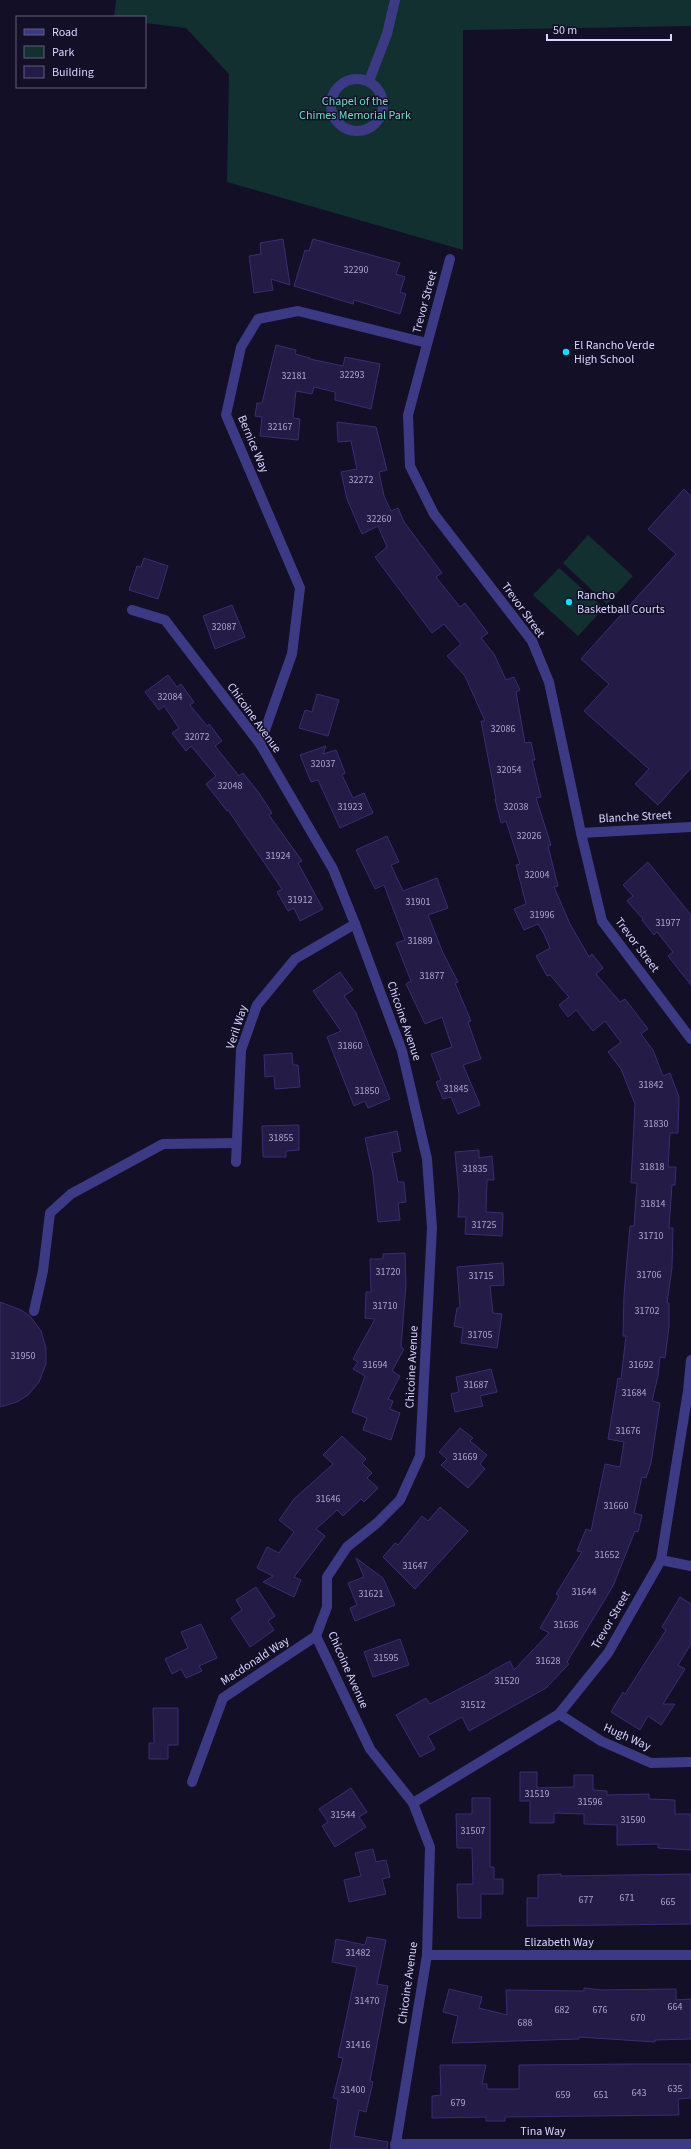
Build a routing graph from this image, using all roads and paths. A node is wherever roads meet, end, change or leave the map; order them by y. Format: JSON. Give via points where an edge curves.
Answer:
{"nodes":[{"id":1,"x":395,"y":0,"type":"edge"},
{"id":2,"x":369,"y":81,"type":"junction"},
{"id":3,"x":450,"y":260,"type":"dead end"},
{"id":4,"x":427,"y":343,"type":"junction"},
{"id":5,"x":132,"y":610,"type":"dead end"},
{"id":6,"x":260,"y":744,"type":"junction"},
{"id":7,"x":691,"y":827,"type":"edge"},
{"id":8,"x":581,"y":833,"type":"junction"},
{"id":9,"x":355,"y":924,"type":"junction"},
{"id":10,"x":691,"y":1039,"type":"edge"},
{"id":11,"x":237,"y":1143,"type":"junction"},
{"id":12,"x":236,"y":1162,"type":"dead end"},
{"id":13,"x":34,"y":1311,"type":"dead end"},
{"id":14,"x":691,"y":1360,"type":"edge"},
{"id":15,"x":690,"y":1391,"type":"edge"},
{"id":16,"x":661,"y":1560,"type":"junction"},
{"id":17,"x":691,"y":1566,"type":"edge"},
{"id":18,"x":316,"y":1636,"type":"junction"},
{"id":19,"x":559,"y":1714,"type":"junction"},
{"id":20,"x":691,"y":1762,"type":"edge"},
{"id":21,"x":192,"y":1782,"type":"dead end"},
{"id":22,"x":413,"y":1803,"type":"junction"},
{"id":23,"x":691,"y":1955,"type":"edge"},
{"id":24,"x":427,"y":1956,"type":"junction"},
{"id":25,"x":691,"y":2144,"type":"edge"},
{"id":26,"x":395,"y":2147,"type":"edge"}],
"edges":[{"from":1,"to":2,"type":"street","via":[[387,34]]},
{"from":2,"to":2,"type":"street","via":[[349,79],[333,92],[331,113],[336,122],[344,128],[354,131],[365,130],[374,125],[380,117],[382,97]]},
{"from":3,"to":4,"type":"street","name":"Trevor Street"},
{"from":4,"to":6,"type":"street","name":"Bernice Way","via":[[298,311],[258,319],[241,346],[226,415],[300,588],[292,654]]},
{"from":4,"to":8,"type":"street","name":"Trevor Street","via":[[408,415],[410,466],[434,514],[532,641],[549,682]]},
{"from":5,"to":6,"type":"street","name":"Chicoine Avenue","via":[[165,620]]},
{"from":6,"to":9,"type":"street","name":"Chicoine Avenue","via":[[332,870]]},
{"from":7,"to":8,"type":"street","name":"Blanche Street"},
{"from":8,"to":10,"type":"street","name":"Trevor Street","via":[[602,921]]},
{"from":9,"to":11,"type":"street","name":"Veril Way","via":[[294,959],[257,1005],[241,1050]]},
{"from":9,"to":18,"type":"street","name":"Chicoine Avenue","via":[[402,1051],[427,1159],[432,1228],[420,1456],[400,1500],[377,1523],[347,1546],[327,1577],[327,1607]]},
{"from":11,"to":12,"type":"street","name":"Veril Way"},
{"from":11,"to":13,"type":"street","via":[[163,1144],[71,1194],[50,1213],[43,1271]]},
{"from":14,"to":15,"type":"street","name":"Trevor Street"},
{"from":15,"to":16,"type":"street","name":"Trevor Street"},
{"from":16,"to":17,"type":"street"},
{"from":16,"to":19,"type":"street","name":"Trevor Street","via":[[608,1653]]},
{"from":18,"to":21,"type":"street","name":"Macdonald Way","via":[[223,1698]]},
{"from":18,"to":22,"type":"street","name":"Chicoine Avenue","via":[[370,1749]]},
{"from":19,"to":20,"type":"street","name":"Hugh Way","via":[[601,1742],[651,1763]]},
{"from":19,"to":22,"type":"street","name":"Trevor Street"},
{"from":22,"to":24,"type":"street","name":"Chicoine Avenue","via":[[430,1848]]},
{"from":23,"to":24,"type":"street","name":"Elizabeth Way"},
{"from":24,"to":26,"type":"street","name":"Chicoine Avenue"},
{"from":25,"to":26,"type":"street","name":"Tina Way"}]}
